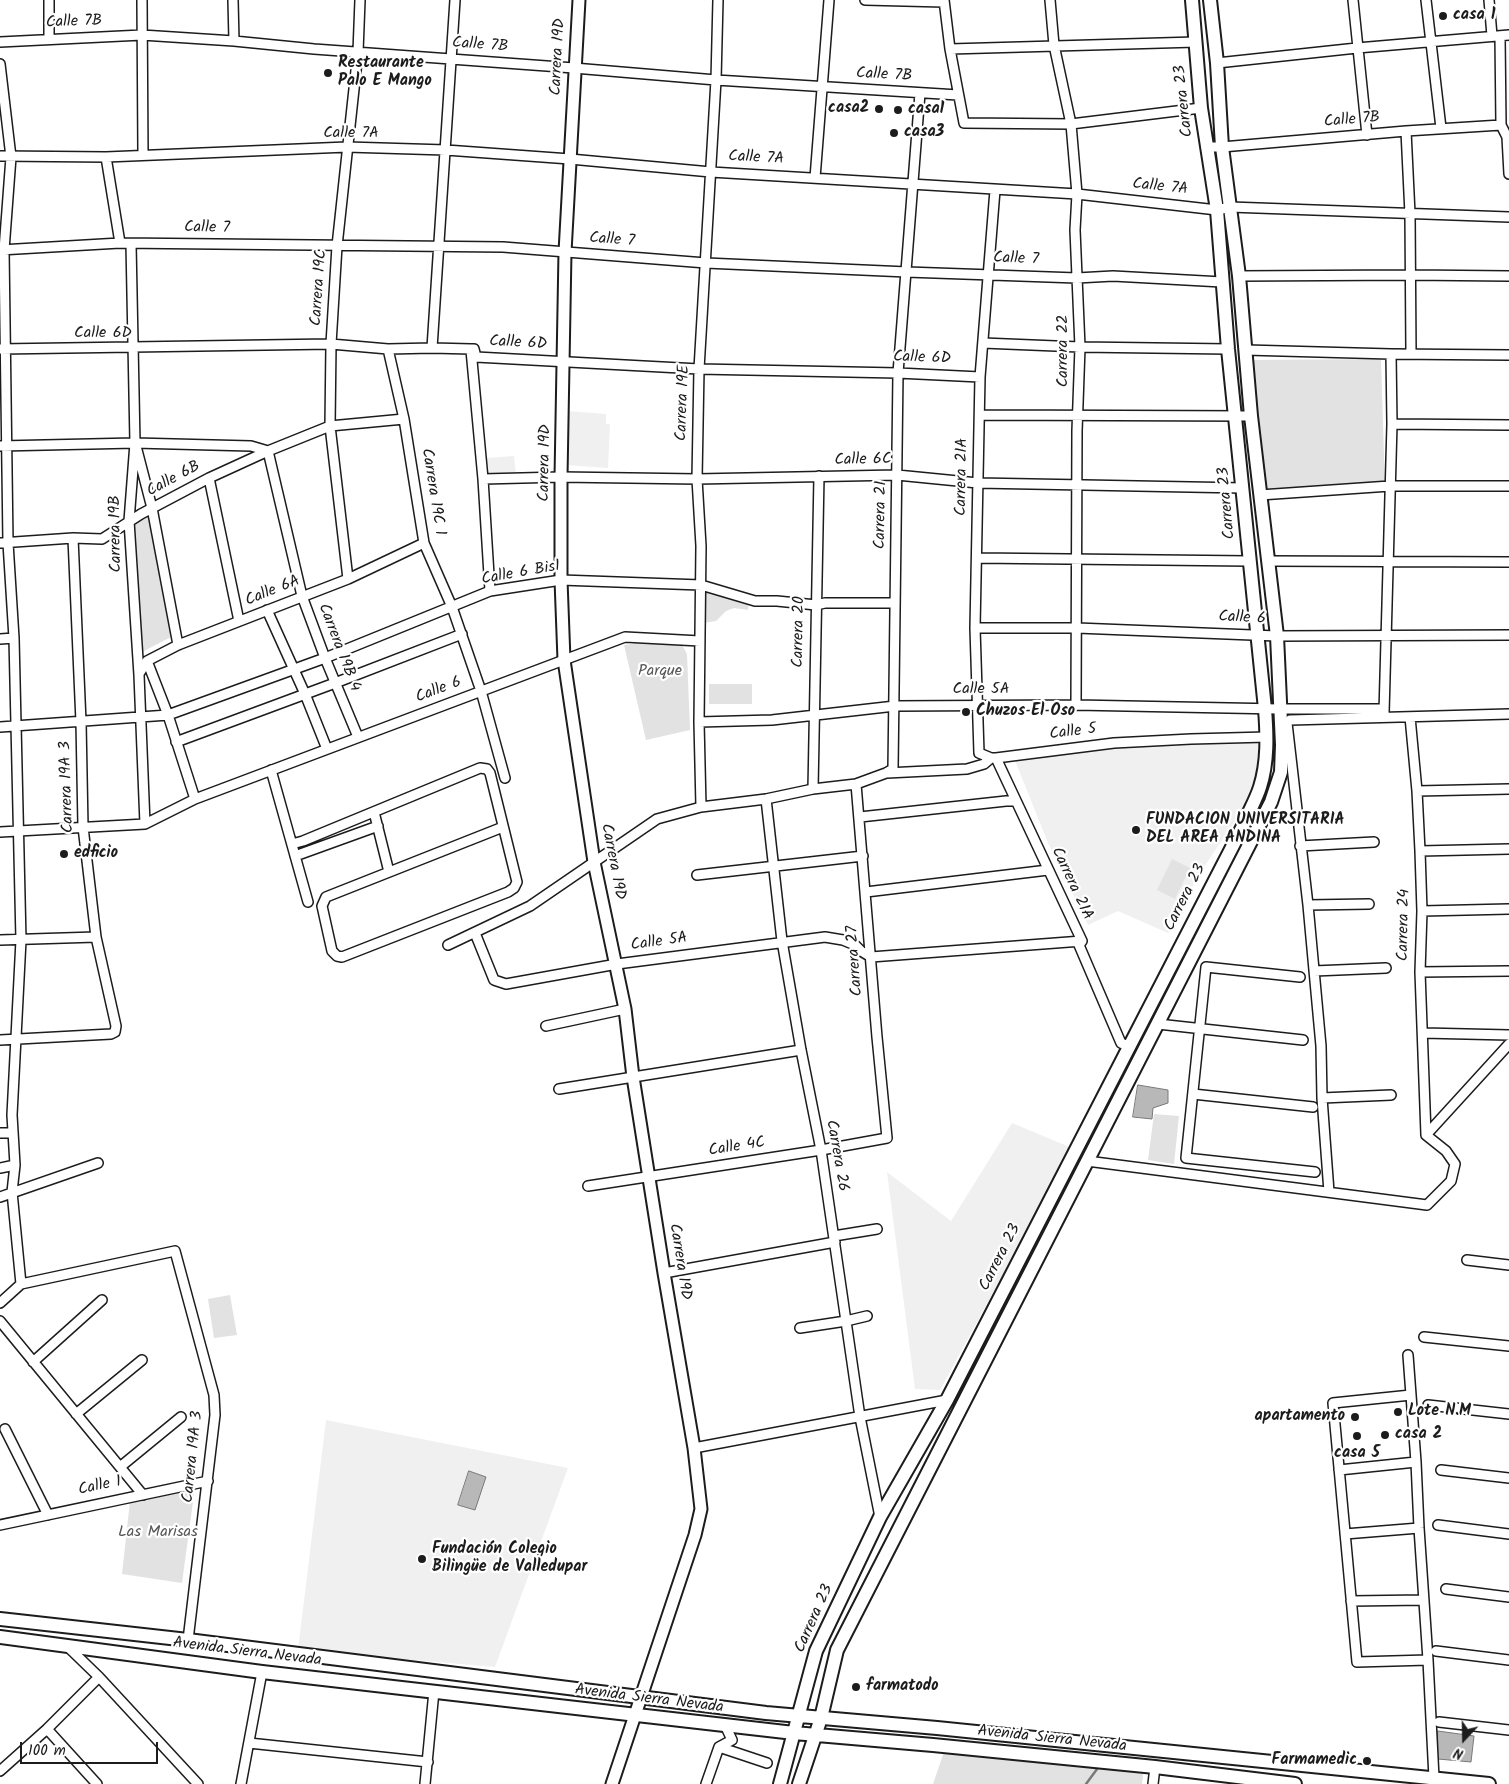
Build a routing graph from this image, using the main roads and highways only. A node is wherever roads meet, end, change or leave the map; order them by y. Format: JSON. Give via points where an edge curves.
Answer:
{"nodes":[{"id":1,"x":1192,"y":0,"type":"edge"},
{"id":2,"x":1210,"y":0,"type":"edge"},
{"id":3,"x":1164,"y":978,"type":"junction"},
{"id":4,"x":1178,"y":985,"type":"junction"},
{"id":5,"x":0,"y":1619,"type":"edge"},
{"id":6,"x":0,"y":1637,"type":"edge"},
{"id":7,"x":816,"y":1650,"type":"junction"},
{"id":8,"x":780,"y":1714,"type":"junction"},
{"id":9,"x":799,"y":1716,"type":"junction"},
{"id":10,"x":821,"y":1718,"type":"junction"},
{"id":11,"x":794,"y":1733,"type":"junction"},
{"id":12,"x":815,"y":1736,"type":"junction"},
{"id":13,"x":780,"y":1784,"type":"edge"},
{"id":14,"x":798,"y":1784,"type":"edge"},
{"id":15,"x":1296,"y":1784,"type":"edge"},
{"id":16,"x":1489,"y":1784,"type":"edge"}],
"edges":[{"from":1,"to":3,"type":"main road","name":"Carrera 23","via":[[1201,108],[1216,210],[1267,737],[1260,789]]},
{"from":2,"to":4,"type":"main road","name":"Carrera 23","via":[[1222,147],[1277,636],[1282,745],[1281,772],[1271,802]]},
{"from":3,"to":4,"type":"main road"},
{"from":3,"to":7,"type":"main road","name":"Carrera 23","via":[[947,1400],[880,1517]]},
{"from":4,"to":10,"type":"main road","name":"Carrera 23","via":[[837,1650]]},
{"from":5,"to":8,"type":"main road","name":"Avenida Sierra Nevada"},
{"from":6,"to":11,"type":"main road","name":"Avenida Sierra Nevada","via":[[262,1672]]},
{"from":7,"to":8,"type":"main road","via":[[798,1695]]},
{"from":7,"to":9,"type":"main road","name":"Carrera 23"},
{"from":8,"to":9,"type":"main road"},
{"from":9,"to":10,"type":"main road"},
{"from":9,"to":11,"type":"main road","name":"Carrera 23"},
{"from":10,"to":12,"type":"main road","name":"Carrera 23"},
{"from":10,"to":16,"type":"main road","name":"Avenida Sierra Nevada"},
{"from":11,"to":12,"type":"main road","name":"Avenida Sierra Nevada"},
{"from":11,"to":13,"type":"main road","name":"Carrera 23"},
{"from":12,"to":14,"type":"main road","name":"Carrera 23"},
{"from":12,"to":15,"type":"main road","name":"Avenida Sierra Nevada","via":[[1155,1767]]}]}
